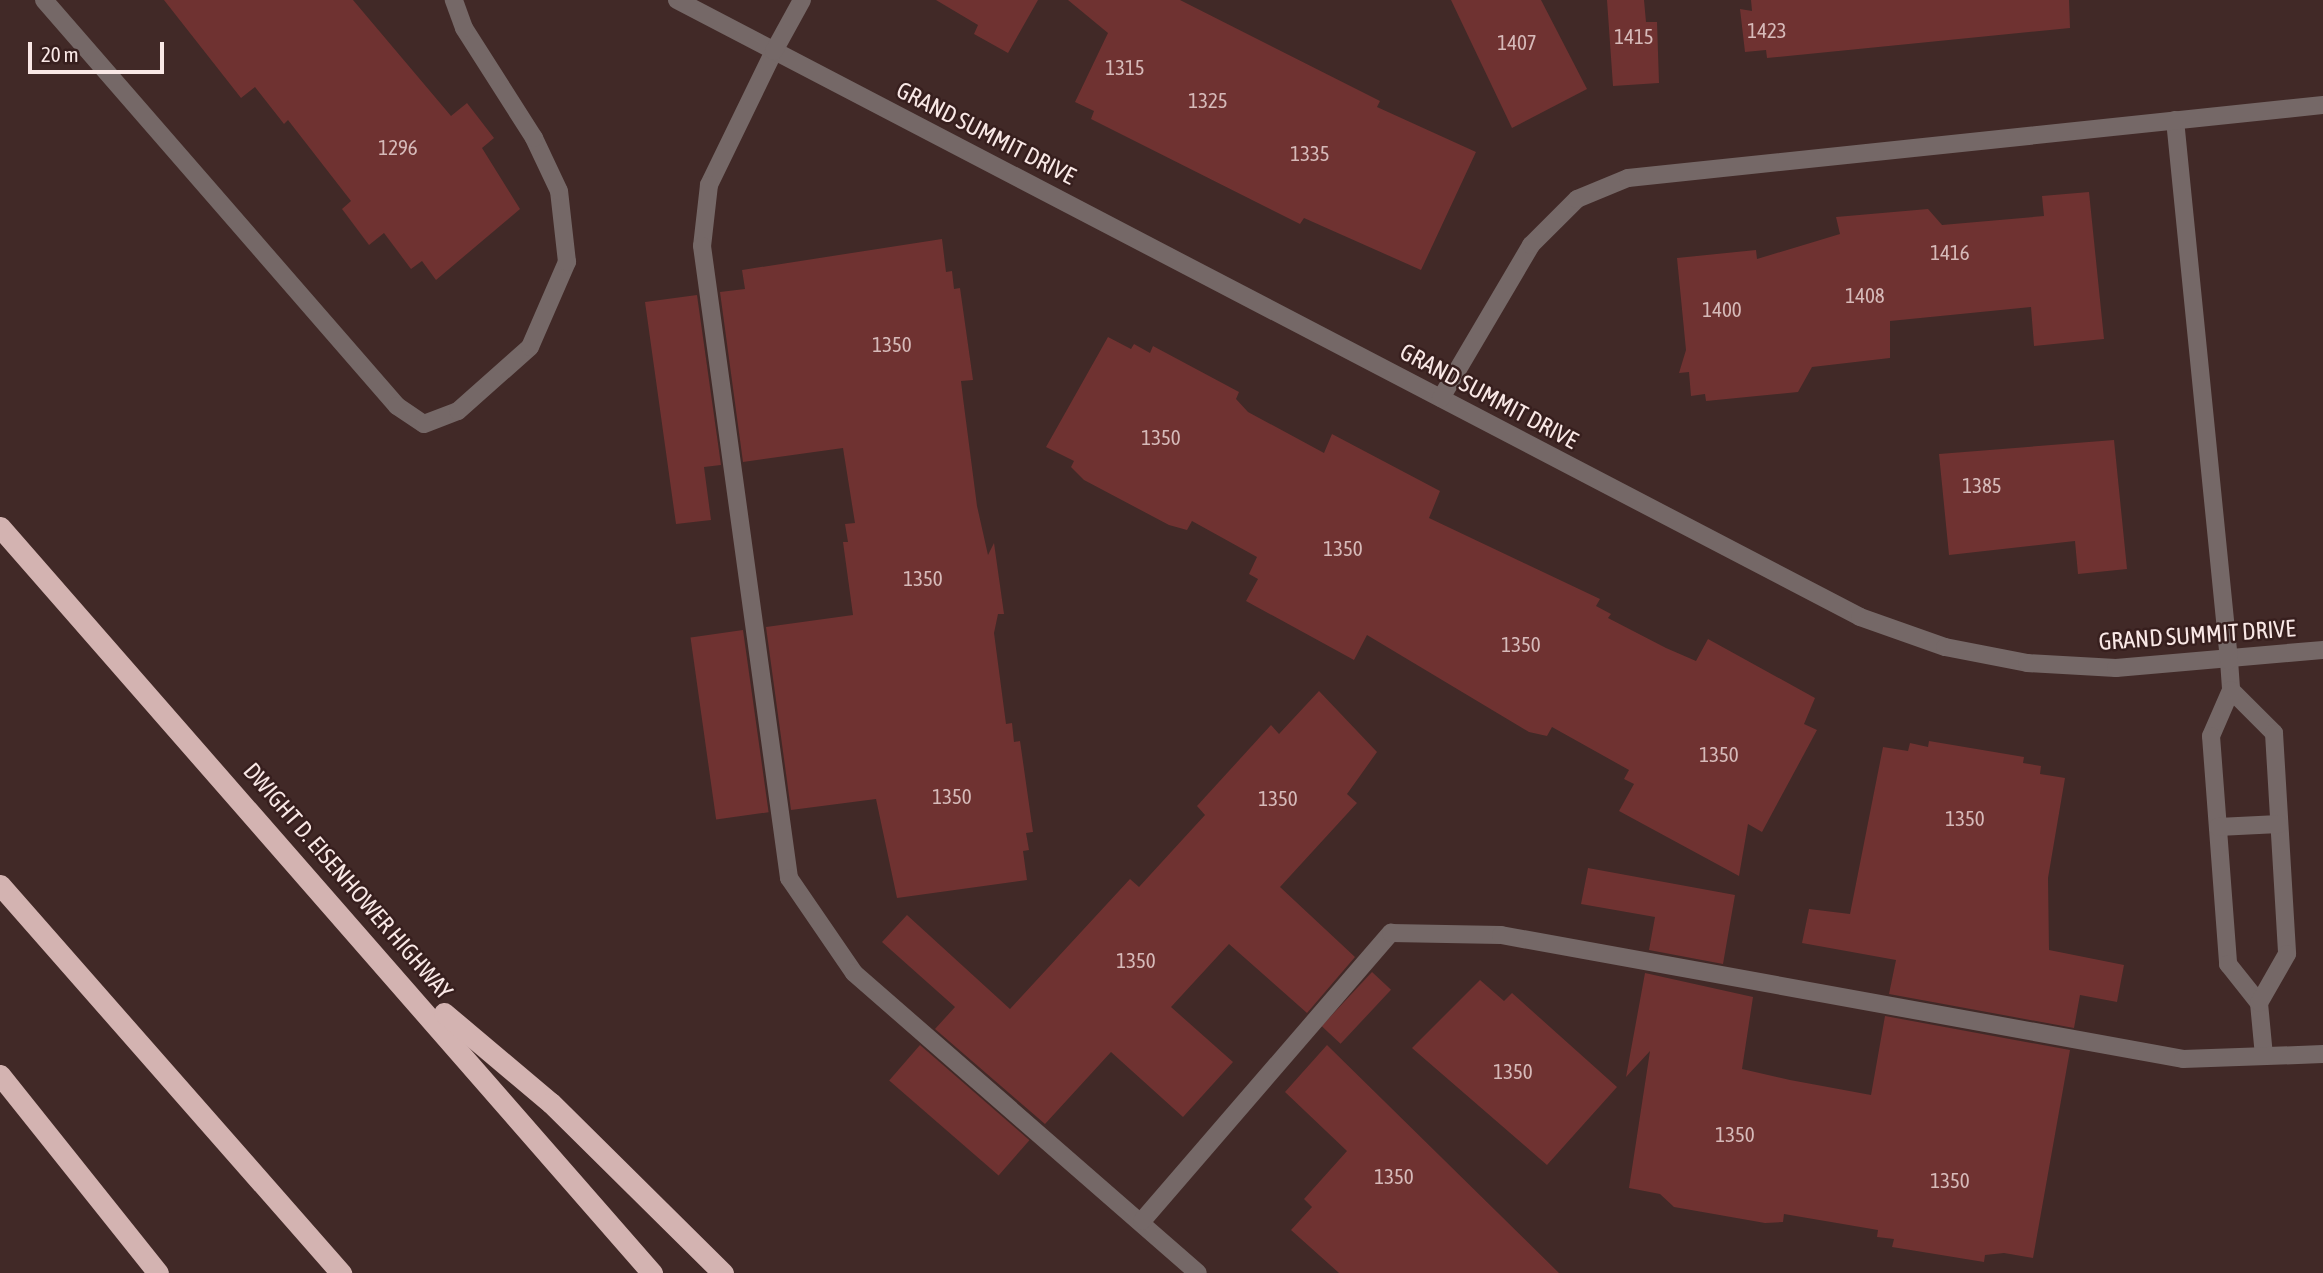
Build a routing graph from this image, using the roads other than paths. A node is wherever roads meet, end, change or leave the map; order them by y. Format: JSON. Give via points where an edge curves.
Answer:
{"nodes":[{"id":1,"x":44,"y":0,"type":"edge"},
{"id":2,"x":454,"y":0,"type":"edge"},
{"id":3,"x":677,"y":0,"type":"edge"},
{"id":4,"x":802,"y":0,"type":"edge"},
{"id":5,"x":774,"y":51,"type":"junction"},
{"id":6,"x":2323,"y":105,"type":"edge"},
{"id":7,"x":2175,"y":120,"type":"junction"},
{"id":8,"x":1441,"y":398,"type":"junction"},
{"id":9,"x":0,"y":527,"type":"edge"},
{"id":10,"x":2323,"y":650,"type":"edge"},
{"id":11,"x":2229,"y":660,"type":"junction"},
{"id":12,"x":2231,"y":690,"type":"junction"},
{"id":13,"x":2279,"y":824,"type":"junction"},
{"id":14,"x":2218,"y":827,"type":"junction"},
{"id":15,"x":0,"y":884,"type":"edge"},
{"id":16,"x":397,"y":973,"type":"junction"},
{"id":17,"x":2259,"y":1003,"type":"junction"},
{"id":18,"x":2323,"y":1054,"type":"edge"},
{"id":19,"x":2264,"y":1056,"type":"junction"},
{"id":20,"x":0,"y":1075,"type":"edge"},
{"id":21,"x":1142,"y":1221,"type":"junction"},
{"id":22,"x":158,"y":1273,"type":"edge"},
{"id":23,"x":341,"y":1273,"type":"edge"},
{"id":24,"x":653,"y":1273,"type":"edge"},
{"id":25,"x":723,"y":1273,"type":"edge"},
{"id":26,"x":1198,"y":1273,"type":"edge"}],
"edges":[{"from":1,"to":2,"type":"street","via":[[397,406],[424,424],[458,411],[530,347],[567,262],[559,191],[534,138],[464,28]]},
{"from":3,"to":5,"type":"street","name":"GRAND SUMMIT DRIVE"},
{"from":4,"to":5,"type":"street"},
{"from":5,"to":8,"type":"street","name":"GRAND SUMMIT DRIVE"},
{"from":5,"to":21,"type":"street","via":[[709,186],[702,246],[789,878],[854,972]]},
{"from":6,"to":7,"type":"street"},
{"from":7,"to":8,"type":"street","via":[[1628,178],[1577,199],[1531,245]]},
{"from":7,"to":11,"type":"street"},
{"from":8,"to":11,"type":"street","name":"GRAND SUMMIT DRIVE","via":[[1860,617],[1945,647],[2026,663],[2116,668]]},
{"from":9,"to":16,"type":"highway","name":"DWIGHT D. EISENHOWER HIGHWAY"},
{"from":10,"to":11,"type":"street","name":"GRAND SUMMIT DRIVE"},
{"from":11,"to":12,"type":"street"},
{"from":12,"to":13,"type":"street","via":[[2274,733]]},
{"from":12,"to":14,"type":"street","via":[[2211,736]]},
{"from":13,"to":14,"type":"street"},
{"from":13,"to":17,"type":"street","via":[[2287,954]]},
{"from":14,"to":17,"type":"street","via":[[2228,964]]},
{"from":15,"to":23,"type":"highway"},
{"from":16,"to":24,"type":"highway","name":"DWIGHT D. EISENHOWER HIGHWAY"},
{"from":16,"to":25,"type":"highway","via":[[551,1103]]},
{"from":17,"to":19,"type":"street"},
{"from":18,"to":19,"type":"street"},
{"from":19,"to":21,"type":"street","via":[[2183,1059],[1501,935],[1391,933]]},
{"from":20,"to":22,"type":"highway"},
{"from":21,"to":26,"type":"street"}]}
